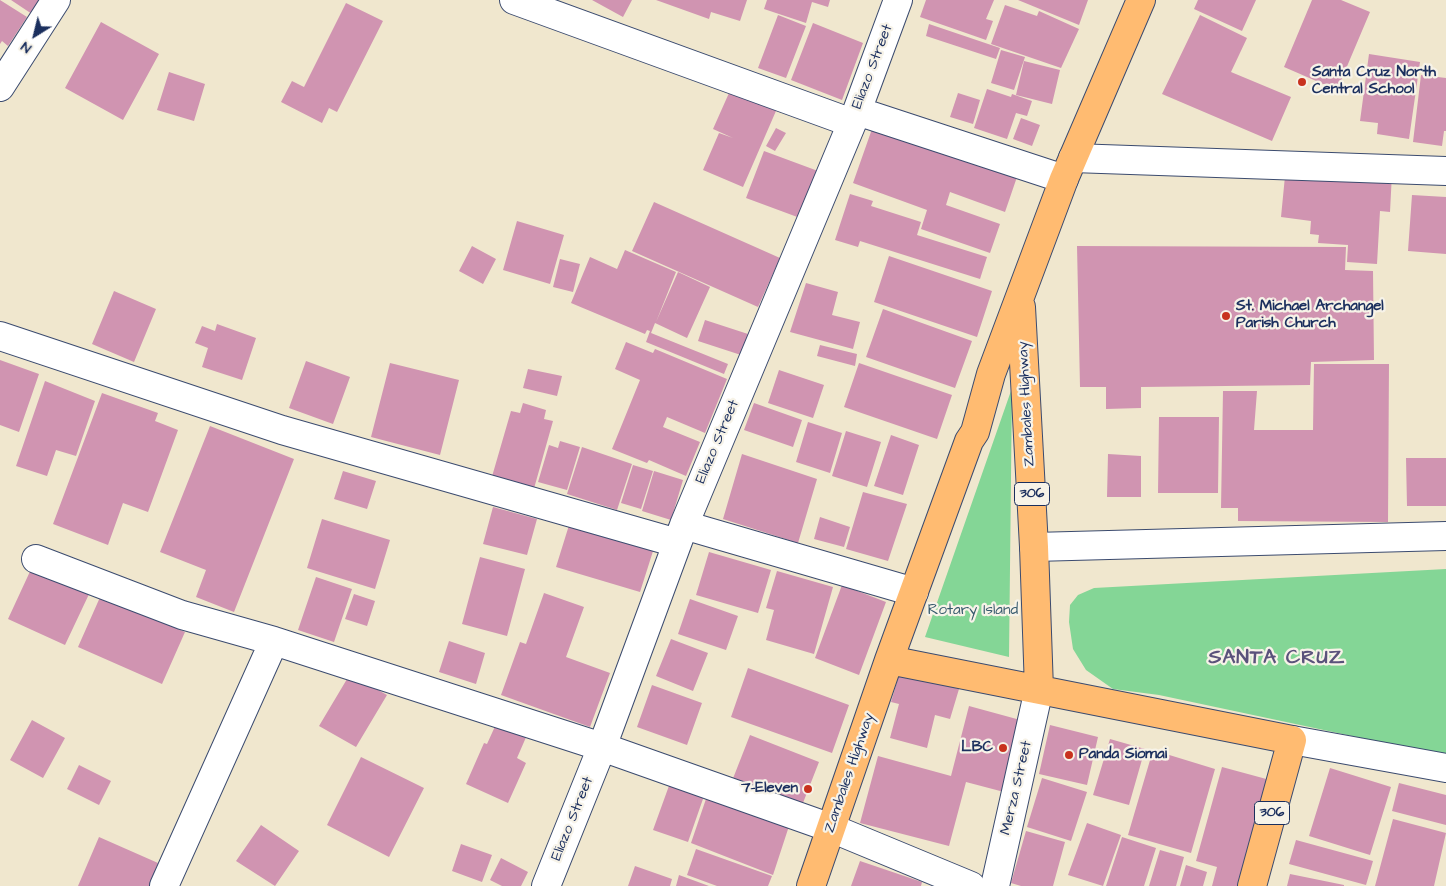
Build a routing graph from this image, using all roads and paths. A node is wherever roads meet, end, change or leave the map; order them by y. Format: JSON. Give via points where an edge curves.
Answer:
{"nodes":[{"id":1,"x":56,"y":0,"type":"edge"},
{"id":2,"x":514,"y":0,"type":"edge"},
{"id":3,"x":898,"y":0,"type":"edge"},
{"id":4,"x":1141,"y":0,"type":"edge"},
{"id":5,"x":0,"y":87,"type":"edge"},
{"id":6,"x":854,"y":117,"type":"junction"},
{"id":7,"x":1068,"y":168,"type":"junction"},
{"id":8,"x":1446,"y":171,"type":"edge"},
{"id":9,"x":1021,"y":298,"type":"junction"},
{"id":10,"x":0,"y":336,"type":"edge"},
{"id":11,"x":680,"y":534,"type":"junction"},
{"id":12,"x":1446,"y":536,"type":"edge"},
{"id":13,"x":1034,"y":547,"type":"junction"},
{"id":14,"x":36,"y":559,"type":"dead end"},
{"id":15,"x":914,"y":592,"type":"junction"},
{"id":16,"x":274,"y":641,"type":"junction"},
{"id":17,"x":889,"y":660,"type":"junction"},
{"id":18,"x":1039,"y":689,"type":"junction"},
{"id":19,"x":1292,"y":740,"type":"junction"},
{"id":20,"x":602,"y":747,"type":"junction"},
{"id":21,"x":1446,"y":768,"type":"edge"},
{"id":22,"x":831,"y":828,"type":"junction"},
{"id":23,"x":164,"y":886,"type":"edge"},
{"id":24,"x":546,"y":886,"type":"edge"},
{"id":25,"x":811,"y":886,"type":"edge"},
{"id":26,"x":971,"y":886,"type":"edge"},
{"id":27,"x":994,"y":886,"type":"edge"},
{"id":28,"x":1252,"y":886,"type":"edge"}],
"edges":[{"from":1,"to":5,"type":"street"},
{"from":2,"to":6,"type":"street"},
{"from":3,"to":6,"type":"street","name":"Eliazo Street"},
{"from":4,"to":7,"type":"main road","name":"Zambales Highway","number":"306"},
{"from":6,"to":7,"type":"street"},
{"from":6,"to":11,"type":"street","name":"Eliazo Street"},
{"from":7,"to":8,"type":"street"},
{"from":7,"to":9,"type":"main road","name":"Zambales Highway","number":"306"},
{"from":9,"to":13,"type":"main road","name":"Zambales Highway","number":"306"},
{"from":9,"to":15,"type":"main road","name":"Zambales Highway","number":"306","via":[[991,374],[975,432]]},
{"from":10,"to":11,"type":"street","via":[[282,430]]},
{"from":11,"to":15,"type":"street"},
{"from":11,"to":20,"type":"street","name":"Eliazo Street"},
{"from":12,"to":13,"type":"street"},
{"from":13,"to":18,"type":"main road","name":"Zambales Highway","number":"306"},
{"from":14,"to":16,"type":"street","via":[[182,616]]},
{"from":15,"to":17,"type":"main road","name":"Zambales Highway","number":"306"},
{"from":16,"to":20,"type":"street"},
{"from":16,"to":23,"type":"street"},
{"from":17,"to":18,"type":"main road"},
{"from":17,"to":22,"type":"main road","name":"Zambales Highway","number":"306"},
{"from":18,"to":19,"type":"main road"},
{"from":18,"to":27,"type":"street","name":"Merza Street"},
{"from":19,"to":21,"type":"street"},
{"from":19,"to":28,"type":"main road","number":"306"},
{"from":20,"to":22,"type":"street"},
{"from":20,"to":24,"type":"street","name":"Eliazo Street"},
{"from":22,"to":25,"type":"main road","name":"Zambales Highway","number":"306"},
{"from":22,"to":26,"type":"street"}]}
